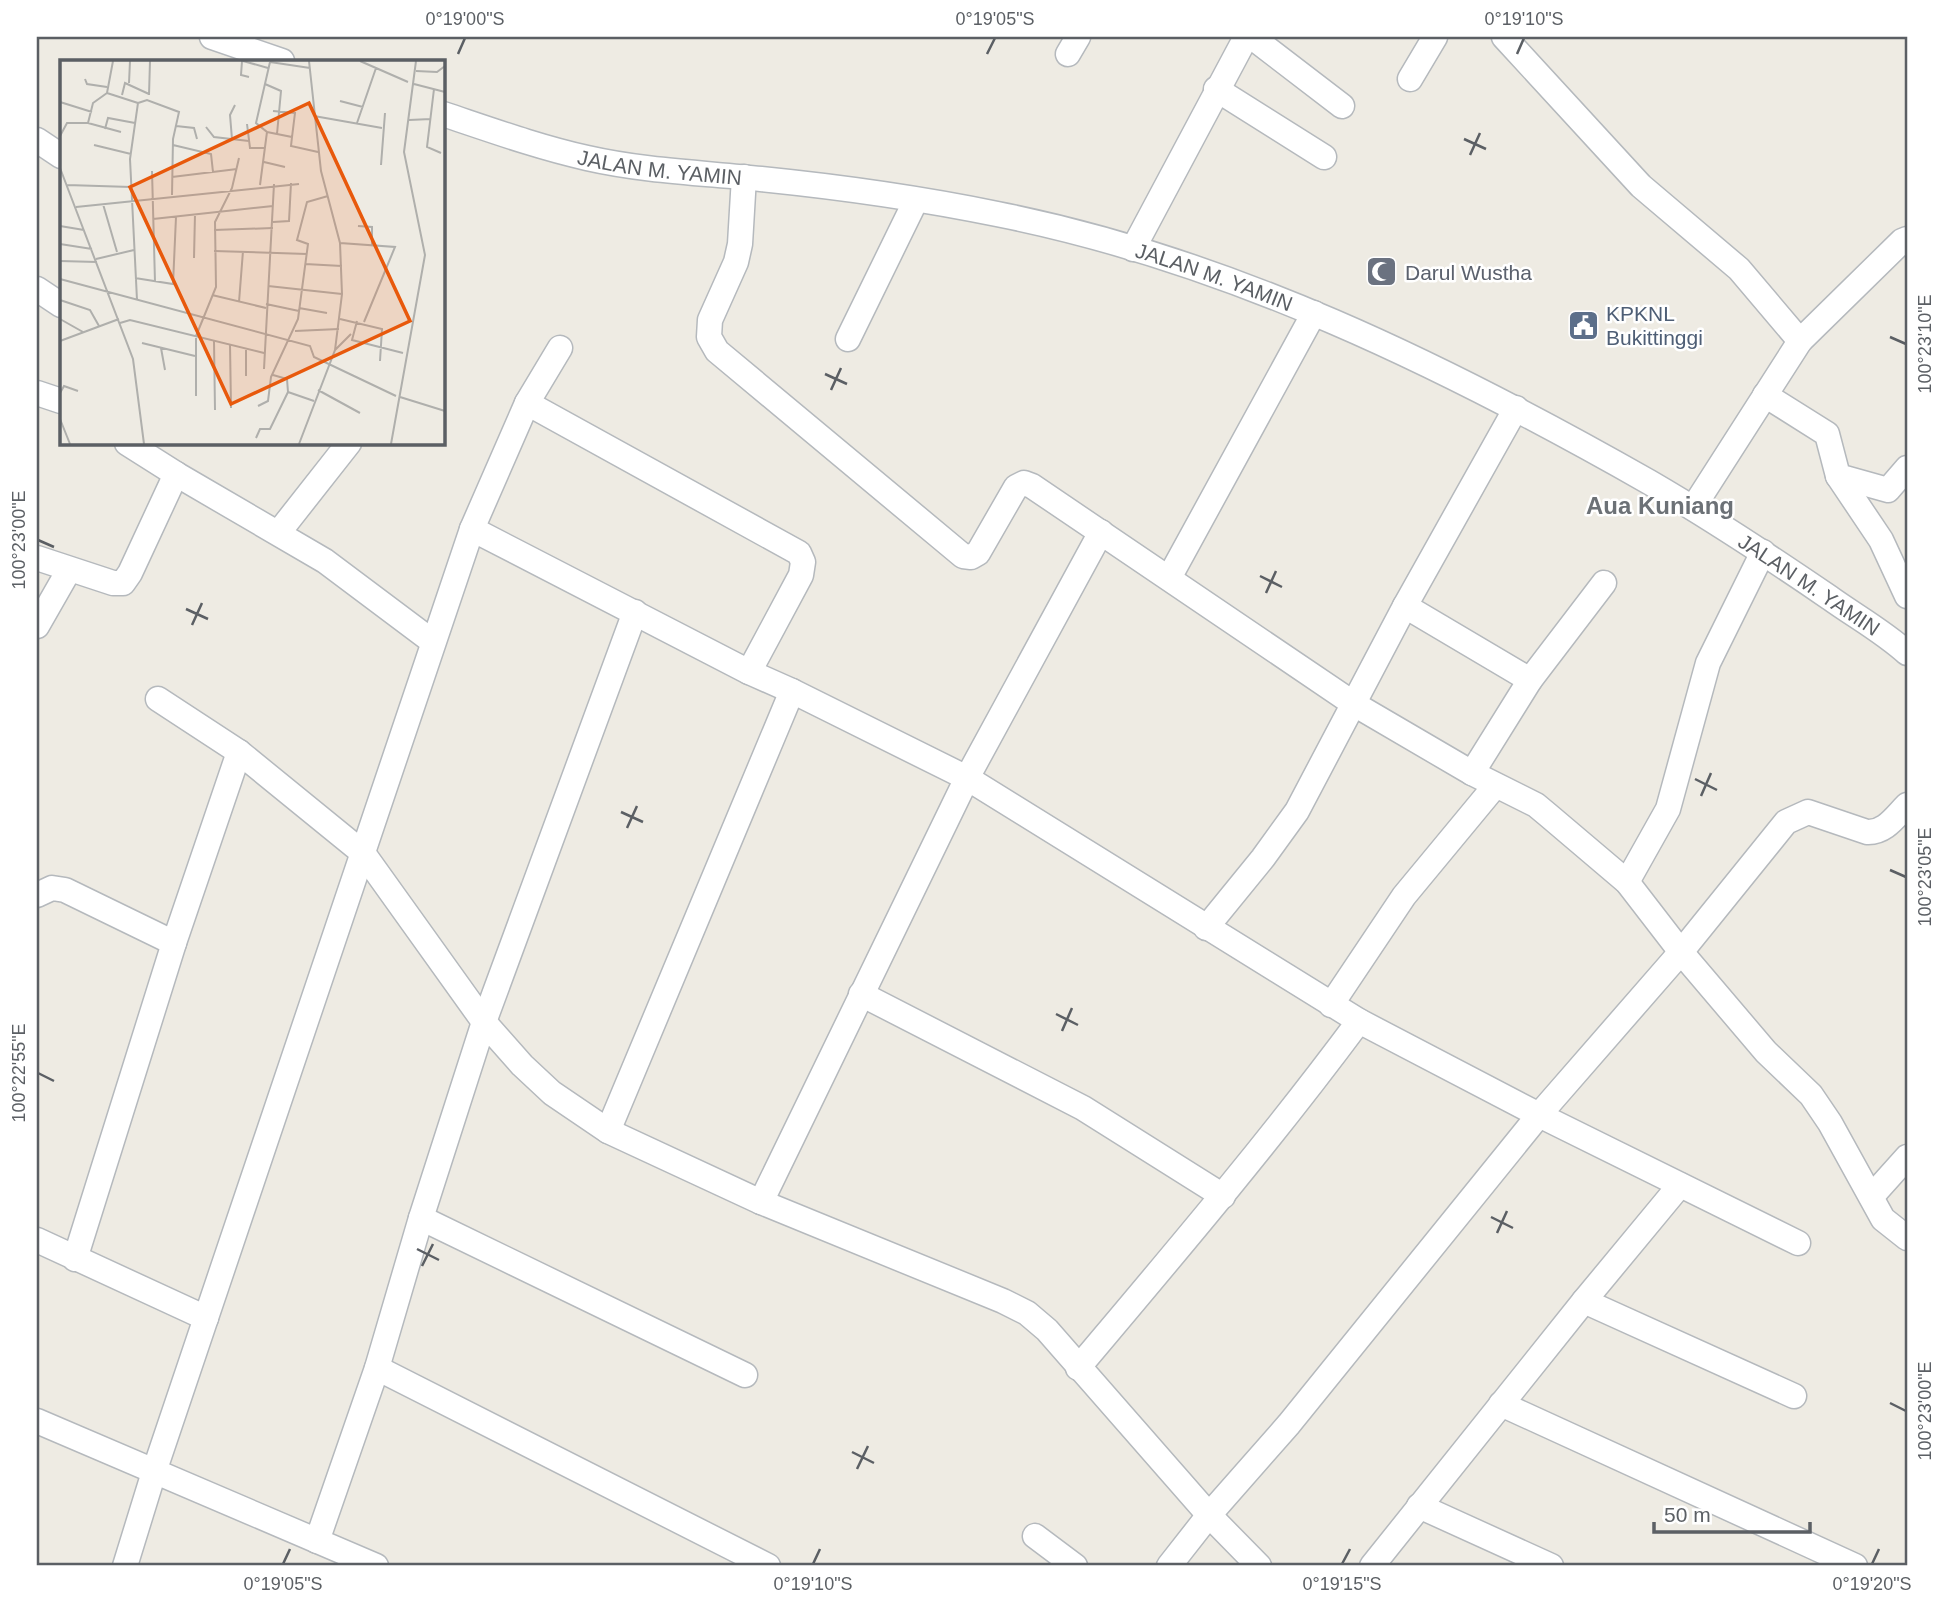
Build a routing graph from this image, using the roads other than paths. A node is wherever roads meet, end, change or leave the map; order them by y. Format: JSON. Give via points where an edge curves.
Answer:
{"nodes":[{"id":1,"x":212,"y":37,"type":"edge"},
{"id":2,"x":1246,"y":37,"type":"edge"},
{"id":3,"x":1251,"y":37,"type":"edge"},
{"id":4,"x":1435,"y":37,"type":"edge"},
{"id":5,"x":1504,"y":37,"type":"edge"},
{"id":6,"x":279,"y":60,"type":"edge"},
{"id":7,"x":1410,"y":79,"type":"dead end"},
{"id":8,"x":1216,"y":89,"type":"junction"},
{"id":9,"x":1342,"y":106,"type":"dead end"},
{"id":10,"x":444,"y":114,"type":"edge"},
{"id":11,"x":37,"y":140,"type":"edge"},
{"id":12,"x":60,"y":155,"type":"edge"},
{"id":13,"x":1324,"y":157,"type":"dead end"},
{"id":14,"x":744,"y":177,"type":"junction"},
{"id":15,"x":916,"y":200,"type":"junction"},
{"id":16,"x":1907,"y":239,"type":"edge"},
{"id":17,"x":1133,"y":248,"type":"junction"},
{"id":18,"x":37,"y":289,"type":"edge"},
{"id":19,"x":60,"y":304,"type":"edge"},
{"id":20,"x":1314,"y":313,"type":"junction"},
{"id":21,"x":848,"y":339,"type":"dead end"},
{"id":22,"x":1800,"y":341,"type":"junction"},
{"id":23,"x":560,"y":348,"type":"dead end"},
{"id":24,"x":37,"y":393,"type":"edge"},
{"id":25,"x":1765,"y":395,"type":"junction"},
{"id":26,"x":60,"y":401,"type":"edge"},
{"id":27,"x":527,"y":403,"type":"junction"},
{"id":28,"x":1516,"y":408,"type":"junction"},
{"id":29,"x":129,"y":444,"type":"edge"},
{"id":30,"x":348,"y":444,"type":"edge"},
{"id":31,"x":1907,"y":468,"type":"edge"},
{"id":32,"x":176,"y":474,"type":"junction"},
{"id":33,"x":1838,"y":476,"type":"junction"},
{"id":34,"x":1693,"y":508,"type":"junction"},
{"id":35,"x":472,"y":529,"type":"junction"},
{"id":36,"x":279,"y":532,"type":"junction"},
{"id":37,"x":1101,"y":532,"type":"junction"},
{"id":38,"x":1763,"y":552,"type":"junction"},
{"id":39,"x":37,"y":558,"type":"edge"},
{"id":40,"x":69,"y":570,"type":"junction"},
{"id":41,"x":1169,"y":578,"type":"junction"},
{"id":42,"x":1604,"y":583,"type":"dead end"},
{"id":43,"x":1907,"y":596,"type":"edge"},
{"id":44,"x":1405,"y":606,"type":"junction"},
{"id":45,"x":635,"y":612,"type":"junction"},
{"id":46,"x":37,"y":626,"type":"edge"},
{"id":47,"x":433,"y":642,"type":"junction"},
{"id":48,"x":1906,"y":648,"type":"edge"},
{"id":49,"x":749,"y":672,"type":"junction"},
{"id":50,"x":1530,"y":680,"type":"junction"},
{"id":51,"x":792,"y":691,"type":"junction"},
{"id":52,"x":158,"y":699,"type":"dead end"},
{"id":53,"x":1354,"y":704,"type":"junction"},
{"id":54,"x":239,"y":752,"type":"junction"},
{"id":55,"x":1472,"y":773,"type":"junction"},
{"id":56,"x":967,"y":778,"type":"junction"},
{"id":57,"x":1495,"y":786,"type":"junction"},
{"id":58,"x":1907,"y":805,"type":"edge"},
{"id":59,"x":363,"y":853,"type":"junction"},
{"id":60,"x":1627,"y":882,"type":"junction"},
{"id":61,"x":37,"y":895,"type":"edge"},
{"id":62,"x":1206,"y":928,"type":"junction"},
{"id":63,"x":174,"y":943,"type":"junction"},
{"id":64,"x":1681,"y":953,"type":"junction"},
{"id":65,"x":861,"y":995,"type":"junction"},
{"id":66,"x":1331,"y":1005,"type":"junction"},
{"id":67,"x":1359,"y":1021,"type":"junction"},
{"id":68,"x":484,"y":1022,"type":"junction"},
{"id":69,"x":1539,"y":1115,"type":"junction"},
{"id":70,"x":608,"y":1131,"type":"junction"},
{"id":71,"x":1907,"y":1157,"type":"edge"},
{"id":72,"x":1680,"y":1185,"type":"junction"},
{"id":73,"x":1223,"y":1196,"type":"junction"},
{"id":74,"x":1872,"y":1196,"type":"junction"},
{"id":75,"x":761,"y":1202,"type":"junction"},
{"id":76,"x":421,"y":1218,"type":"junction"},
{"id":77,"x":1907,"y":1238,"type":"edge"},
{"id":78,"x":37,"y":1240,"type":"edge"},
{"id":79,"x":1798,"y":1243,"type":"dead end"},
{"id":80,"x":75,"y":1259,"type":"junction"},
{"id":81,"x":1584,"y":1301,"type":"junction"},
{"id":82,"x":206,"y":1318,"type":"junction"},
{"id":83,"x":377,"y":1368,"type":"junction"},
{"id":84,"x":1078,"y":1368,"type":"junction"},
{"id":85,"x":745,"y":1375,"type":"dead end"},
{"id":86,"x":1794,"y":1396,"type":"dead end"},
{"id":87,"x":1502,"y":1404,"type":"junction"},
{"id":88,"x":37,"y":1421,"type":"edge"},
{"id":89,"x":154,"y":1472,"type":"junction"},
{"id":90,"x":1419,"y":1506,"type":"junction"},
{"id":91,"x":1209,"y":1515,"type":"junction"},
{"id":92,"x":1035,"y":1536,"type":"dead end"},
{"id":93,"x":317,"y":1541,"type":"junction"},
{"id":94,"x":125,"y":1566,"type":"edge"},
{"id":95,"x":376,"y":1566,"type":"edge"},
{"id":96,"x":768,"y":1566,"type":"edge"},
{"id":97,"x":1075,"y":1566,"type":"edge"},
{"id":98,"x":1169,"y":1566,"type":"edge"},
{"id":99,"x":1259,"y":1566,"type":"edge"},
{"id":100,"x":1372,"y":1566,"type":"edge"},
{"id":101,"x":1551,"y":1566,"type":"edge"},
{"id":102,"x":1856,"y":1566,"type":"edge"}],
"edges":[{"from":1,"to":6,"type":"street"},
{"from":2,"to":8,"type":"street"},
{"from":3,"to":9,"type":"street"},
{"from":4,"to":7,"type":"street"},
{"from":5,"to":22,"type":"street","via":[[1641,186],[1739,269]]},
{"from":8,"to":13,"type":"street"},
{"from":8,"to":17,"type":"street"},
{"from":10,"to":14,"type":"street","name":"JALAN M. YAMIN","via":[[590,159]]},
{"from":11,"to":12,"type":"street"},
{"from":14,"to":15,"type":"street","name":"JALAN M. YAMIN"},
{"from":14,"to":37,"type":"street","via":[[736,262],[710,320],[709,337],[717,351],[963,556],[978,553],[1010,494],[1024,483]]},
{"from":15,"to":17,"type":"street","name":"JALAN M. YAMIN","via":[[999,214]]},
{"from":15,"to":21,"type":"street"},
{"from":16,"to":22,"type":"street"},
{"from":17,"to":20,"type":"street","name":"JALAN M. YAMIN","via":[[1230,279]]},
{"from":18,"to":19,"type":"street"},
{"from":20,"to":28,"type":"street","name":"JALAN M. YAMIN"},
{"from":20,"to":41,"type":"street"},
{"from":22,"to":25,"type":"street"},
{"from":23,"to":27,"type":"street"},
{"from":24,"to":26,"type":"street"},
{"from":25,"to":33,"type":"street","via":[[1827,434]]},
{"from":25,"to":34,"type":"street"},
{"from":27,"to":35,"type":"street"},
{"from":27,"to":49,"type":"street","via":[[799,553],[801,575]]},
{"from":28,"to":34,"type":"street","name":"JALAN M. YAMIN"},
{"from":28,"to":44,"type":"street"},
{"from":29,"to":32,"type":"street"},
{"from":30,"to":36,"type":"street"},
{"from":31,"to":33,"type":"street","via":[[1888,489]]},
{"from":32,"to":36,"type":"street"},
{"from":32,"to":40,"type":"street","via":[[123,583]]},
{"from":33,"to":43,"type":"street","via":[[1881,540]]},
{"from":34,"to":38,"type":"street","name":"JALAN M. YAMIN"},
{"from":35,"to":45,"type":"street"},
{"from":35,"to":47,"type":"street"},
{"from":36,"to":47,"type":"street"},
{"from":37,"to":41,"type":"street"},
{"from":37,"to":56,"type":"street"},
{"from":38,"to":48,"type":"street","name":"JALAN M. YAMIN"},
{"from":38,"to":60,"type":"street","via":[[1708,663],[1668,809]]},
{"from":39,"to":40,"type":"street"},
{"from":40,"to":46,"type":"street"},
{"from":41,"to":53,"type":"street"},
{"from":42,"to":50,"type":"street"},
{"from":44,"to":50,"type":"street"},
{"from":44,"to":53,"type":"street"},
{"from":45,"to":49,"type":"street"},
{"from":45,"to":68,"type":"street"},
{"from":47,"to":59,"type":"street"},
{"from":49,"to":51,"type":"street"},
{"from":50,"to":55,"type":"street"},
{"from":51,"to":56,"type":"street"},
{"from":51,"to":70,"type":"street"},
{"from":52,"to":54,"type":"street"},
{"from":53,"to":55,"type":"street"},
{"from":53,"to":62,"type":"street","via":[[1297,811]]},
{"from":54,"to":59,"type":"street"},
{"from":54,"to":63,"type":"street"},
{"from":55,"to":57,"type":"street"},
{"from":56,"to":62,"type":"street"},
{"from":56,"to":65,"type":"street"},
{"from":57,"to":60,"type":"street","via":[[1542,810]]},
{"from":57,"to":66,"type":"street","via":[[1404,896]]},
{"from":58,"to":64,"type":"street","via":[[1874,832],[1808,812],[1786,822]]},
{"from":59,"to":68,"type":"street"},
{"from":59,"to":82,"type":"street"},
{"from":60,"to":64,"type":"street"},
{"from":61,"to":63,"type":"street","via":[[52,888],[65,890]]},
{"from":62,"to":66,"type":"street"},
{"from":63,"to":80,"type":"street"},
{"from":64,"to":69,"type":"street"},
{"from":64,"to":74,"type":"street","via":[[1822,1109]]},
{"from":65,"to":73,"type":"street","via":[[1083,1108]]},
{"from":65,"to":75,"type":"street"},
{"from":66,"to":67,"type":"street"},
{"from":67,"to":69,"type":"street"},
{"from":67,"to":73,"type":"street"},
{"from":68,"to":70,"type":"street","via":[[552,1093]]},
{"from":68,"to":76,"type":"street"},
{"from":69,"to":72,"type":"street"},
{"from":69,"to":91,"type":"street","via":[[1289,1424]]},
{"from":70,"to":75,"type":"street"},
{"from":71,"to":74,"type":"street"},
{"from":72,"to":79,"type":"street"},
{"from":72,"to":81,"type":"street"},
{"from":73,"to":84,"type":"street"},
{"from":74,"to":77,"type":"street","via":[[1884,1219]]},
{"from":75,"to":84,"type":"street","via":[[1027,1313]]},
{"from":76,"to":83,"type":"street"},
{"from":76,"to":85,"type":"street"},
{"from":78,"to":80,"type":"street"},
{"from":80,"to":82,"type":"street"},
{"from":81,"to":86,"type":"street"},
{"from":81,"to":87,"type":"street"},
{"from":82,"to":89,"type":"street"},
{"from":83,"to":93,"type":"street"},
{"from":83,"to":96,"type":"street"},
{"from":84,"to":91,"type":"street"},
{"from":87,"to":90,"type":"street"},
{"from":87,"to":102,"type":"street"},
{"from":88,"to":89,"type":"street"},
{"from":89,"to":93,"type":"street"},
{"from":89,"to":94,"type":"street"},
{"from":90,"to":100,"type":"street"},
{"from":90,"to":101,"type":"street"},
{"from":91,"to":98,"type":"street"},
{"from":91,"to":99,"type":"street"},
{"from":92,"to":97,"type":"street"},
{"from":93,"to":95,"type":"street"}]}
